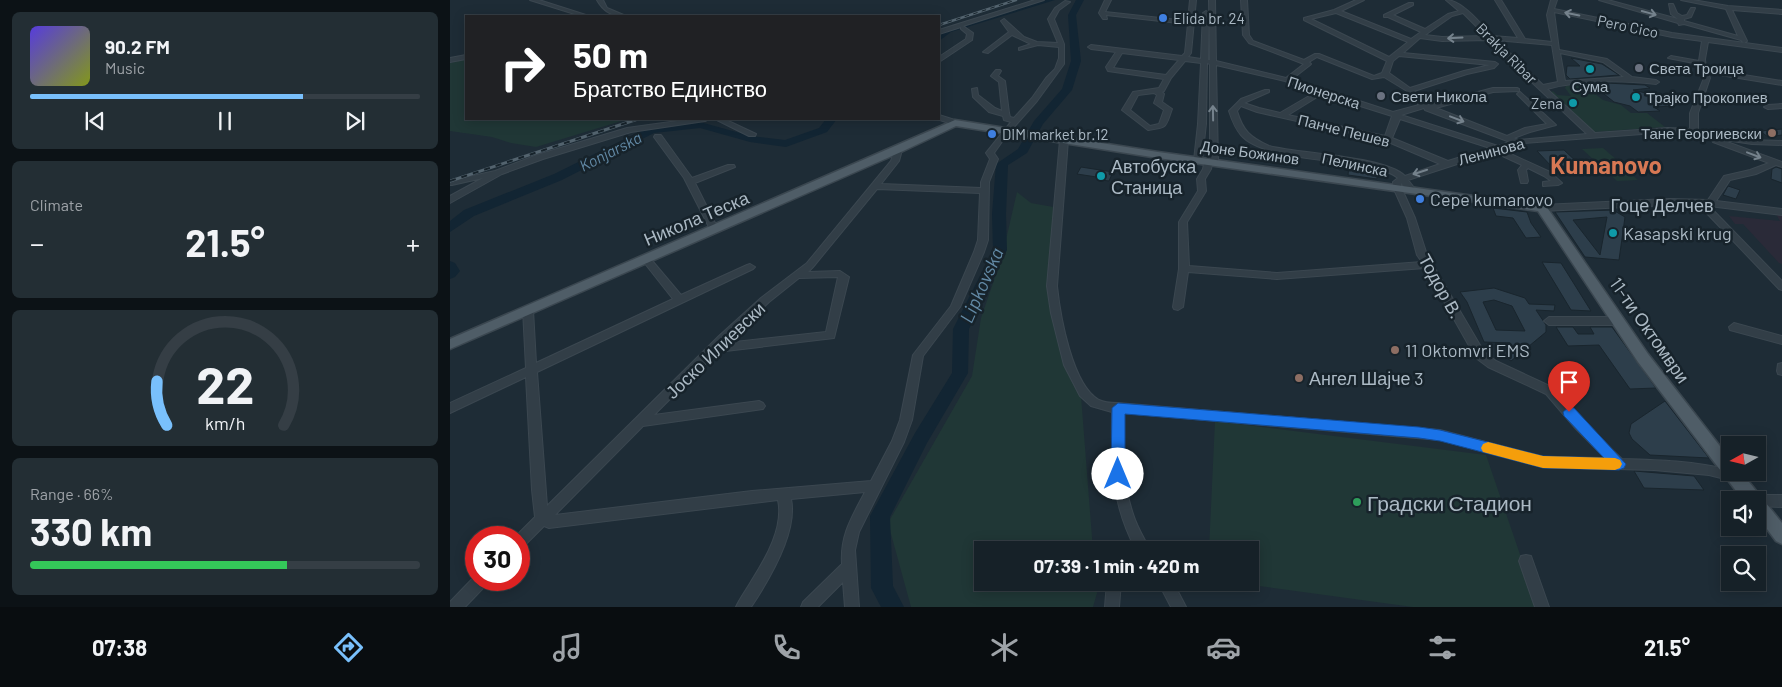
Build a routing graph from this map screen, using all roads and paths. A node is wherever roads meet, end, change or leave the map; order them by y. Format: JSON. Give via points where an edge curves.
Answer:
{"nodes":[{"id":1,"x":533,"y":0,"type":"edge"},
{"id":2,"x":600,"y":0,"type":"edge"},
{"id":3,"x":1041,"y":0,"type":"edge"},
{"id":4,"x":1108,"y":0,"type":"edge"},
{"id":5,"x":1194,"y":0,"type":"edge"},
{"id":6,"x":1206,"y":0,"type":"edge"},
{"id":7,"x":1212,"y":0,"type":"edge"},
{"id":8,"x":1239,"y":0,"type":"edge"},
{"id":9,"x":1244,"y":0,"type":"edge"},
{"id":10,"x":1361,"y":0,"type":"edge"},
{"id":11,"x":1449,"y":0,"type":"edge"},
{"id":12,"x":1498,"y":0,"type":"edge"},
{"id":13,"x":1554,"y":0,"type":"edge"},
{"id":14,"x":1602,"y":0,"type":"edge"},
{"id":15,"x":1684,"y":0,"type":"edge"},
{"id":16,"x":1699,"y":1,"type":"edge"},
{"id":17,"x":1067,"y":2,"type":"dead end"},
{"id":18,"x":1761,"y":2,"type":"dead end"},
{"id":19,"x":1411,"y":4,"type":"dead end"},
{"id":20,"x":1671,"y":5,"type":"dead end"},
{"id":21,"x":1728,"y":8,"type":"junction"},
{"id":22,"x":1694,"y":9,"type":"dead end"},
{"id":23,"x":1550,"y":10,"type":"junction"},
{"id":24,"x":1767,"y":10,"type":"junction"},
{"id":25,"x":1336,"y":11,"type":"junction"},
{"id":26,"x":1465,"y":11,"type":"junction"},
{"id":27,"x":1782,"y":12,"type":"edge"},
{"id":28,"x":579,"y":15,"type":"edge"},
{"id":29,"x":620,"y":15,"type":"edge"},
{"id":30,"x":1681,"y":20,"type":"junction"},
{"id":31,"x":1004,"y":21,"type":"dead end"},
{"id":32,"x":1192,"y":23,"type":"junction"},
{"id":33,"x":963,"y":28,"type":"dead end"},
{"id":34,"x":1425,"y":31,"type":"junction"},
{"id":35,"x":940,"y":32,"type":"edge"},
{"id":36,"x":1011,"y":33,"type":"junction"},
{"id":37,"x":1419,"y":36,"type":"junction"},
{"id":38,"x":1684,"y":37,"type":"junction"},
{"id":39,"x":1490,"y":38,"type":"junction"},
{"id":40,"x":1705,"y":40,"type":"junction"},
{"id":41,"x":1523,"y":41,"type":"junction"},
{"id":42,"x":1412,"y":42,"type":"junction"},
{"id":43,"x":1745,"y":42,"type":"junction"},
{"id":44,"x":1036,"y":44,"type":"junction"},
{"id":45,"x":1061,"y":45,"type":"junction"},
{"id":46,"x":1091,"y":47,"type":"dead end"},
{"id":47,"x":1556,"y":48,"type":"junction"},
{"id":48,"x":1021,"y":49,"type":"dead end"},
{"id":49,"x":1778,"y":49,"type":"edge"},
{"id":50,"x":1121,"y":50,"type":"junction"},
{"id":51,"x":986,"y":52,"type":"dead end"},
{"id":52,"x":1397,"y":54,"type":"junction"},
{"id":53,"x":465,"y":57,"type":"edge"},
{"id":54,"x":1671,"y":58,"type":"dead end"},
{"id":55,"x":1782,"y":58,"type":"edge"},
{"id":56,"x":940,"y":59,"type":"edge"},
{"id":57,"x":450,"y":60,"type":"edge"},
{"id":58,"x":1183,"y":60,"type":"junction"},
{"id":59,"x":1390,"y":60,"type":"junction"},
{"id":60,"x":1305,"y":62,"type":"junction"},
{"id":61,"x":1204,"y":63,"type":"junction"},
{"id":62,"x":1212,"y":64,"type":"junction"},
{"id":63,"x":1495,"y":64,"type":"junction"},
{"id":64,"x":1516,"y":64,"type":"junction"},
{"id":65,"x":1702,"y":67,"type":"junction"},
{"id":66,"x":998,"y":71,"type":"dead end"},
{"id":67,"x":1385,"y":74,"type":"junction"},
{"id":68,"x":1168,"y":77,"type":"junction"},
{"id":69,"x":1630,"y":78,"type":"junction"},
{"id":70,"x":1287,"y":80,"type":"junction"},
{"id":71,"x":1656,"y":82,"type":"dead end"},
{"id":72,"x":1562,"y":83,"type":"junction"},
{"id":73,"x":1782,"y":83,"type":"edge"},
{"id":74,"x":1541,"y":88,"type":"junction"},
{"id":75,"x":975,"y":89,"type":"dead end"},
{"id":76,"x":1409,"y":90,"type":"junction"},
{"id":77,"x":1268,"y":91,"type":"dead end"},
{"id":78,"x":1322,"y":91,"type":"junction"},
{"id":79,"x":1157,"y":92,"type":"junction"},
{"id":80,"x":1239,"y":103,"type":"junction"},
{"id":81,"x":1782,"y":106,"type":"edge"},
{"id":82,"x":1426,"y":107,"type":"junction"},
{"id":83,"x":1768,"y":107,"type":"dead end"},
{"id":84,"x":1395,"y":114,"type":"junction"},
{"id":85,"x":1006,"y":115,"type":"junction"},
{"id":86,"x":1282,"y":115,"type":"junction"},
{"id":87,"x":940,"y":117,"type":"edge"},
{"id":88,"x":698,"y":120,"type":"edge"},
{"id":89,"x":721,"y":120,"type":"edge"},
{"id":90,"x":1015,"y":121,"type":"junction"},
{"id":91,"x":955,"y":123,"type":"junction"},
{"id":92,"x":1006,"y":131,"type":"junction"},
{"id":93,"x":1694,"y":132,"type":"junction"},
{"id":94,"x":752,"y":134,"type":"dead end"},
{"id":95,"x":1594,"y":136,"type":"junction"},
{"id":96,"x":658,"y":137,"type":"dead end"},
{"id":97,"x":1508,"y":138,"type":"junction"},
{"id":98,"x":1388,"y":139,"type":"junction"},
{"id":99,"x":1720,"y":139,"type":"junction"},
{"id":100,"x":1064,"y":140,"type":"junction"},
{"id":101,"x":1517,"y":142,"type":"junction"},
{"id":102,"x":1782,"y":143,"type":"edge"},
{"id":103,"x":1495,"y":149,"type":"junction"},
{"id":104,"x":898,"y":150,"type":"junction"},
{"id":105,"x":1207,"y":161,"type":"junction"},
{"id":106,"x":1447,"y":164,"type":"junction"},
{"id":107,"x":1778,"y":164,"type":"edge"},
{"id":108,"x":1527,"y":165,"type":"junction"},
{"id":109,"x":731,"y":167,"type":"dead end"},
{"id":110,"x":499,"y":172,"type":"junction"},
{"id":111,"x":1524,"y":180,"type":"dead end"},
{"id":112,"x":690,"y":182,"type":"junction"},
{"id":113,"x":452,"y":183,"type":"dead end"},
{"id":114,"x":1399,"y":183,"type":"junction"},
{"id":115,"x":1546,"y":184,"type":"dead end"},
{"id":116,"x":874,"y":186,"type":"junction"},
{"id":117,"x":984,"y":191,"type":"junction"},
{"id":118,"x":450,"y":200,"type":"edge"},
{"id":119,"x":1706,"y":203,"type":"junction"},
{"id":120,"x":1542,"y":208,"type":"junction"},
{"id":121,"x":1782,"y":212,"type":"edge"},
{"id":122,"x":714,"y":229,"type":"junction"},
{"id":123,"x":646,"y":259,"type":"junction"},
{"id":124,"x":1428,"y":265,"type":"junction"},
{"id":125,"x":750,"y":267,"type":"dead end"},
{"id":126,"x":1184,"y":269,"type":"junction"},
{"id":127,"x":799,"y":275,"type":"junction"},
{"id":128,"x":1781,"y":286,"type":"edge"},
{"id":129,"x":679,"y":300,"type":"junction"},
{"id":130,"x":1178,"y":307,"type":"dead end"},
{"id":131,"x":528,"y":310,"type":"junction"},
{"id":132,"x":1549,"y":321,"type":"dead end"},
{"id":133,"x":1618,"y":321,"type":"junction"},
{"id":134,"x":1734,"y":327,"type":"dead end"},
{"id":135,"x":1782,"y":340,"type":"edge"},
{"id":136,"x":450,"y":344,"type":"edge"},
{"id":137,"x":714,"y":348,"type":"junction"},
{"id":138,"x":1782,"y":367,"type":"edge"},
{"id":139,"x":531,"y":371,"type":"junction"},
{"id":140,"x":1782,"y":371,"type":"edge"},
{"id":141,"x":759,"y":406,"type":"dead end"},
{"id":142,"x":450,"y":408,"type":"edge"},
{"id":143,"x":1118,"y":408,"type":"junction"},
{"id":144,"x":643,"y":421,"type":"junction"},
{"id":145,"x":1721,"y":459,"type":"edge"},
{"id":146,"x":1619,"y":464,"type":"junction"},
{"id":147,"x":1721,"y":472,"type":"edge"},
{"id":148,"x":1738,"y":481,"type":"edge"},
{"id":149,"x":874,"y":486,"type":"junction"},
{"id":150,"x":1746,"y":491,"type":"edge"},
{"id":151,"x":783,"y":494,"type":"junction"},
{"id":152,"x":1766,"y":501,"type":"edge"},
{"id":153,"x":1782,"y":501,"type":"edge"},
{"id":154,"x":1766,"y":515,"type":"edge"},
{"id":155,"x":542,"y":518,"type":"junction"},
{"id":156,"x":530,"y":531,"type":"edge"},
{"id":157,"x":1782,"y":536,"type":"edge"},
{"id":158,"x":1137,"y":541,"type":"edge"},
{"id":159,"x":1526,"y":561,"type":"dead end"},
{"id":160,"x":850,"y":567,"type":"junction"},
{"id":161,"x":470,"y":591,"type":"edge"},
{"id":162,"x":1113,"y":591,"type":"edge"},
{"id":163,"x":1170,"y":591,"type":"edge"},
{"id":164,"x":455,"y":607,"type":"edge"},
{"id":165,"x":743,"y":607,"type":"edge"},
{"id":166,"x":808,"y":607,"type":"edge"},
{"id":167,"x":852,"y":607,"type":"edge"},
{"id":168,"x":1112,"y":607,"type":"edge"},
{"id":169,"x":1179,"y":607,"type":"edge"},
{"id":170,"x":1542,"y":607,"type":"edge"}],
"edges":[{"from":1,"to":28,"type":"street"},
{"from":2,"to":29,"type":"street","via":[[605,9]]},
{"from":3,"to":35,"type":"street"},
{"from":4,"to":32,"type":"street","via":[[1102,13],[1104,18]]},
{"from":5,"to":32,"type":"street"},
{"from":6,"to":61,"type":"street"},
{"from":7,"to":62,"type":"street"},
{"from":8,"to":9,"type":"street"},
{"from":9,"to":60,"type":"street","via":[[1247,38],[1262,47]]},
{"from":10,"to":25,"type":"street"},
{"from":11,"to":26,"type":"street","name":"Brakja Ribar"},
{"from":12,"to":41,"type":"street"},
{"from":13,"to":23,"type":"street"},
{"from":14,"to":30,"type":"street","one_way":true},
{"from":15,"to":16,"type":"street"},
{"from":16,"to":21,"type":"street"},
{"from":17,"to":45,"type":"street","via":[[1051,19]]},
{"from":18,"to":24,"type":"street"},
{"from":19,"to":34,"type":"street","via":[[1386,16]]},
{"from":20,"to":30,"type":"street"},
{"from":21,"to":24,"type":"street"},
{"from":21,"to":43,"type":"street"},
{"from":22,"to":30,"type":"street"},
{"from":38,"to":23,"type":"street","name":"Pero Cico","one_way":true},
{"from":23,"to":47,"type":"street"},
{"from":24,"to":27,"type":"street"},
{"from":25,"to":42,"type":"street"},
{"from":25,"to":59,"type":"street","via":[[1306,19]]},
{"from":26,"to":34,"type":"street","via":[[1450,15]]},
{"from":26,"to":39,"type":"street","name":"Brakja Ribar"},
{"from":30,"to":38,"type":"street"},
{"from":30,"to":43,"type":"street"},
{"from":31,"to":36,"type":"street"},
{"from":32,"to":58,"type":"street","via":[[1190,47]]},
{"from":33,"to":56,"type":"street","via":[[970,33],[969,40]]},
{"from":34,"to":37,"type":"street"},
{"from":36,"to":44,"type":"street"},
{"from":36,"to":51,"type":"street"},
{"from":39,"to":37,"type":"street","one_way":true},
{"from":37,"to":42,"type":"street"},
{"from":38,"to":40,"type":"street","name":"Pero Cico"},
{"from":39,"to":41,"type":"street"},
{"from":39,"to":64,"type":"street","name":"Brakja Ribar"},
{"from":40,"to":43,"type":"street","name":"Pero Cico"},
{"from":40,"to":65,"type":"street"},
{"from":41,"to":47,"type":"street"},
{"from":42,"to":52,"type":"street"},
{"from":43,"to":49,"type":"street"},
{"from":44,"to":45,"type":"street"},
{"from":44,"to":48,"type":"street"},
{"from":45,"to":90,"type":"street","via":[[1058,70],[1048,79],[1027,111]]},
{"from":46,"to":50,"type":"street","name":"Пионерска"},
{"from":47,"to":69,"type":"street","via":[[1605,60]]},
{"from":47,"to":72,"type":"street"},
{"from":49,"to":55,"type":"street"},
{"from":50,"to":58,"type":"street","name":"Пионерска"},
{"from":50,"to":68,"type":"street","via":[[1110,70]]},
{"from":52,"to":59,"type":"street"},
{"from":52,"to":63,"type":"street"},
{"from":53,"to":57,"type":"street"},
{"from":54,"to":65,"type":"street"},
{"from":58,"to":61,"type":"street","name":"Пионерска"},
{"from":58,"to":68,"type":"street"},
{"from":59,"to":67,"type":"street"},
{"from":60,"to":67,"type":"street","via":[[1318,55],[1374,78]]},
{"from":60,"to":70,"type":"street","via":[[1308,64],[1306,68]]},
{"from":61,"to":62,"type":"street","name":"Пионерска"},
{"from":61,"to":105,"type":"street","via":[[1202,124]]},
{"from":62,"to":70,"type":"street","name":"Пионерска"},
{"from":105,"to":62,"type":"street","one_way":true},
{"from":63,"to":64,"type":"street"},
{"from":63,"to":76,"type":"street"},
{"from":64,"to":74,"type":"street","name":"Brakja Ribar"},
{"from":65,"to":73,"type":"street"},
{"from":65,"to":93,"type":"street","via":[[1708,78],[1694,113]]},
{"from":66,"to":85,"type":"street","via":[[994,76],[1002,81]]},
{"from":67,"to":76,"type":"street"},
{"from":68,"to":79,"type":"street","via":[[1162,90]]},
{"from":69,"to":71,"type":"street"},
{"from":69,"to":72,"type":"street"},
{"from":70,"to":78,"type":"street","name":"Пионерска"},
{"from":72,"to":74,"type":"street"},
{"from":74,"to":95,"type":"street","name":"Brakja Ribar"},
{"from":75,"to":85,"type":"street","via":[[974,96],[978,101]]},
{"from":76,"to":82,"type":"street"},
{"from":77,"to":80,"type":"street"},
{"from":78,"to":84,"type":"street","name":"Пионерска"},
{"from":78,"to":86,"type":"street"},
{"from":79,"to":79,"type":"street","via":[[1134,93],[1126,110],[1148,128],[1162,126],[1165,121],[1168,109],[1158,103],[1161,94]]},
{"from":80,"to":86,"type":"street","name":"Панче Пешев"},
{"from":80,"to":114,"type":"street","name":"Пелинска","via":[[1233,111],[1235,118],[1247,136],[1258,144],[1285,153],[1318,156],[1397,173]]},
{"from":81,"to":83,"type":"street"},
{"from":82,"to":84,"type":"street"},
{"from":82,"to":97,"type":"street","one_way":true},
{"from":82,"to":97,"type":"street","via":[[1493,90],[1519,92],[1552,125]]},
{"from":84,"to":98,"type":"street"},
{"from":84,"to":103,"type":"street","name":"Пионерска"},
{"from":85,"to":90,"type":"street"},
{"from":86,"to":98,"type":"street","name":"Панче Пешев"},
{"from":87,"to":91,"type":"street"},
{"from":88,"to":110,"type":"street","via":[[630,130]]},
{"from":89,"to":94,"type":"street"},
{"from":90,"to":92,"type":"street"},
{"from":91,"to":92,"type":"main road","name":"Доне Божинов"},
{"from":91,"to":104,"type":"main road","name":"Никола Теска"},
{"from":92,"to":100,"type":"main road","name":"Доне Божинов"},
{"from":92,"to":117,"type":"street","via":[[990,153],[994,159]]},
{"from":93,"to":95,"type":"street","name":"Ленинова","via":[[1668,130]]},
{"from":93,"to":99,"type":"street","name":"Ленинова"},
{"from":95,"to":101,"type":"street","name":"Ленинова"},
{"from":96,"to":112,"type":"street"},
{"from":97,"to":101,"type":"street"},
{"from":98,"to":106,"type":"street","name":"Панче Пешев"},
{"from":99,"to":102,"type":"street"},
{"from":99,"to":107,"type":"street","one_way":true},
{"from":100,"to":105,"type":"main road","name":"Доне Божинов"},
{"from":100,"to":143,"type":"street","via":[[1052,286],[1057,325],[1086,396],[1101,406]]},
{"from":101,"to":103,"type":"street","name":"Ленинова"},
{"from":103,"to":106,"type":"street","name":"Ленинова"},
{"from":103,"to":108,"type":"street","name":"Пионерска"},
{"from":104,"to":116,"type":"street","name":"Јоско Илиевски","via":[[897,157]]},
{"from":104,"to":122,"type":"main road","name":"Никола Теска"},
{"from":105,"to":114,"type":"main road","name":"Доне Божинов"},
{"from":105,"to":126,"type":"street","via":[[1208,169],[1201,179],[1202,191],[1183,222]]},
{"from":106,"to":114,"type":"street","name":"Ленинова","one_way":true},
{"from":107,"to":119,"type":"street","via":[[1728,178]]},
{"from":108,"to":111,"type":"street","via":[[1522,170]]},
{"from":108,"to":115,"type":"street","name":"Пионерска","via":[[1558,183]]},
{"from":109,"to":112,"type":"street"},
{"from":110,"to":113,"type":"street"},
{"from":110,"to":118,"type":"street"},
{"from":112,"to":122,"type":"street"},
{"from":114,"to":120,"type":"main road","name":"Доне Божинов","via":[[1410,189]]},
{"from":114,"to":124,"type":"street","name":"Тодор В."},
{"from":116,"to":117,"type":"street"},
{"from":116,"to":127,"type":"street","name":"Јоско Илиевски"},
{"from":117,"to":149,"type":"street","via":[[983,240],[979,252],[955,307],[918,355],[901,434]]},
{"from":119,"to":120,"type":"street","name":"Гоце Делчев"},
{"from":119,"to":121,"type":"street","name":"Гоце Делчев"},
{"from":119,"to":128,"type":"street"},
{"from":120,"to":133,"type":"main road","name":"11-ти Октомври"},
{"from":122,"to":123,"type":"main road","name":"Никола Теска"},
{"from":123,"to":129,"type":"street"},
{"from":123,"to":131,"type":"main road","name":"Никола Теска"},
{"from":124,"to":126,"type":"street","via":[[1277,276]]},
{"from":124,"to":146,"type":"street","name":"Тодор В.","via":[[1480,355],[1492,364],[1550,391]]},
{"from":125,"to":129,"type":"street"},
{"from":126,"to":130,"type":"street"},
{"from":127,"to":137,"type":"street","name":"Јоско Илиевски","via":[[758,306]]},
{"from":127,"to":137,"type":"street","via":[[840,274],[844,277],[830,335]]},
{"from":129,"to":139,"type":"street"},
{"from":131,"to":136,"type":"main road","name":"Никола Теска"},
{"from":131,"to":139,"type":"street"},
{"from":132,"to":133,"type":"street"},
{"from":133,"to":145,"type":"main road","name":"11-ти Октомври"},
{"from":134,"to":135,"type":"street"},
{"from":137,"to":144,"type":"street","name":"Јоско Илиевски"},
{"from":138,"to":140,"type":"street"},
{"from":139,"to":142,"type":"street"},
{"from":139,"to":155,"type":"street"},
{"from":141,"to":144,"type":"street"},
{"from":143,"to":146,"type":"street","via":[[1433,434],[1543,462]]},
{"from":143,"to":158,"type":"street","via":[[1119,491]]},
{"from":144,"to":155,"type":"street","name":"Јоско Илиевски"},
{"from":146,"to":147,"type":"street"},
{"from":148,"to":150,"type":"main road","name":"11-ти Октомври"},
{"from":149,"to":151,"type":"street"},
{"from":149,"to":160,"type":"street","via":[[852,531],[848,550]]},
{"from":151,"to":155,"type":"street","via":[[559,522]]},
{"from":151,"to":165,"type":"street","via":[[788,503],[784,532]]},
{"from":152,"to":153,"type":"street"},
{"from":154,"to":157,"type":"main road"},
{"from":155,"to":156,"type":"street","name":"Јоско Илиевски"},
{"from":159,"to":170,"type":"street"},
{"from":160,"to":166,"type":"street"},
{"from":160,"to":167,"type":"street"},
{"from":161,"to":164,"type":"street"},
{"from":162,"to":168,"type":"street"},
{"from":163,"to":169,"type":"street"}]}
